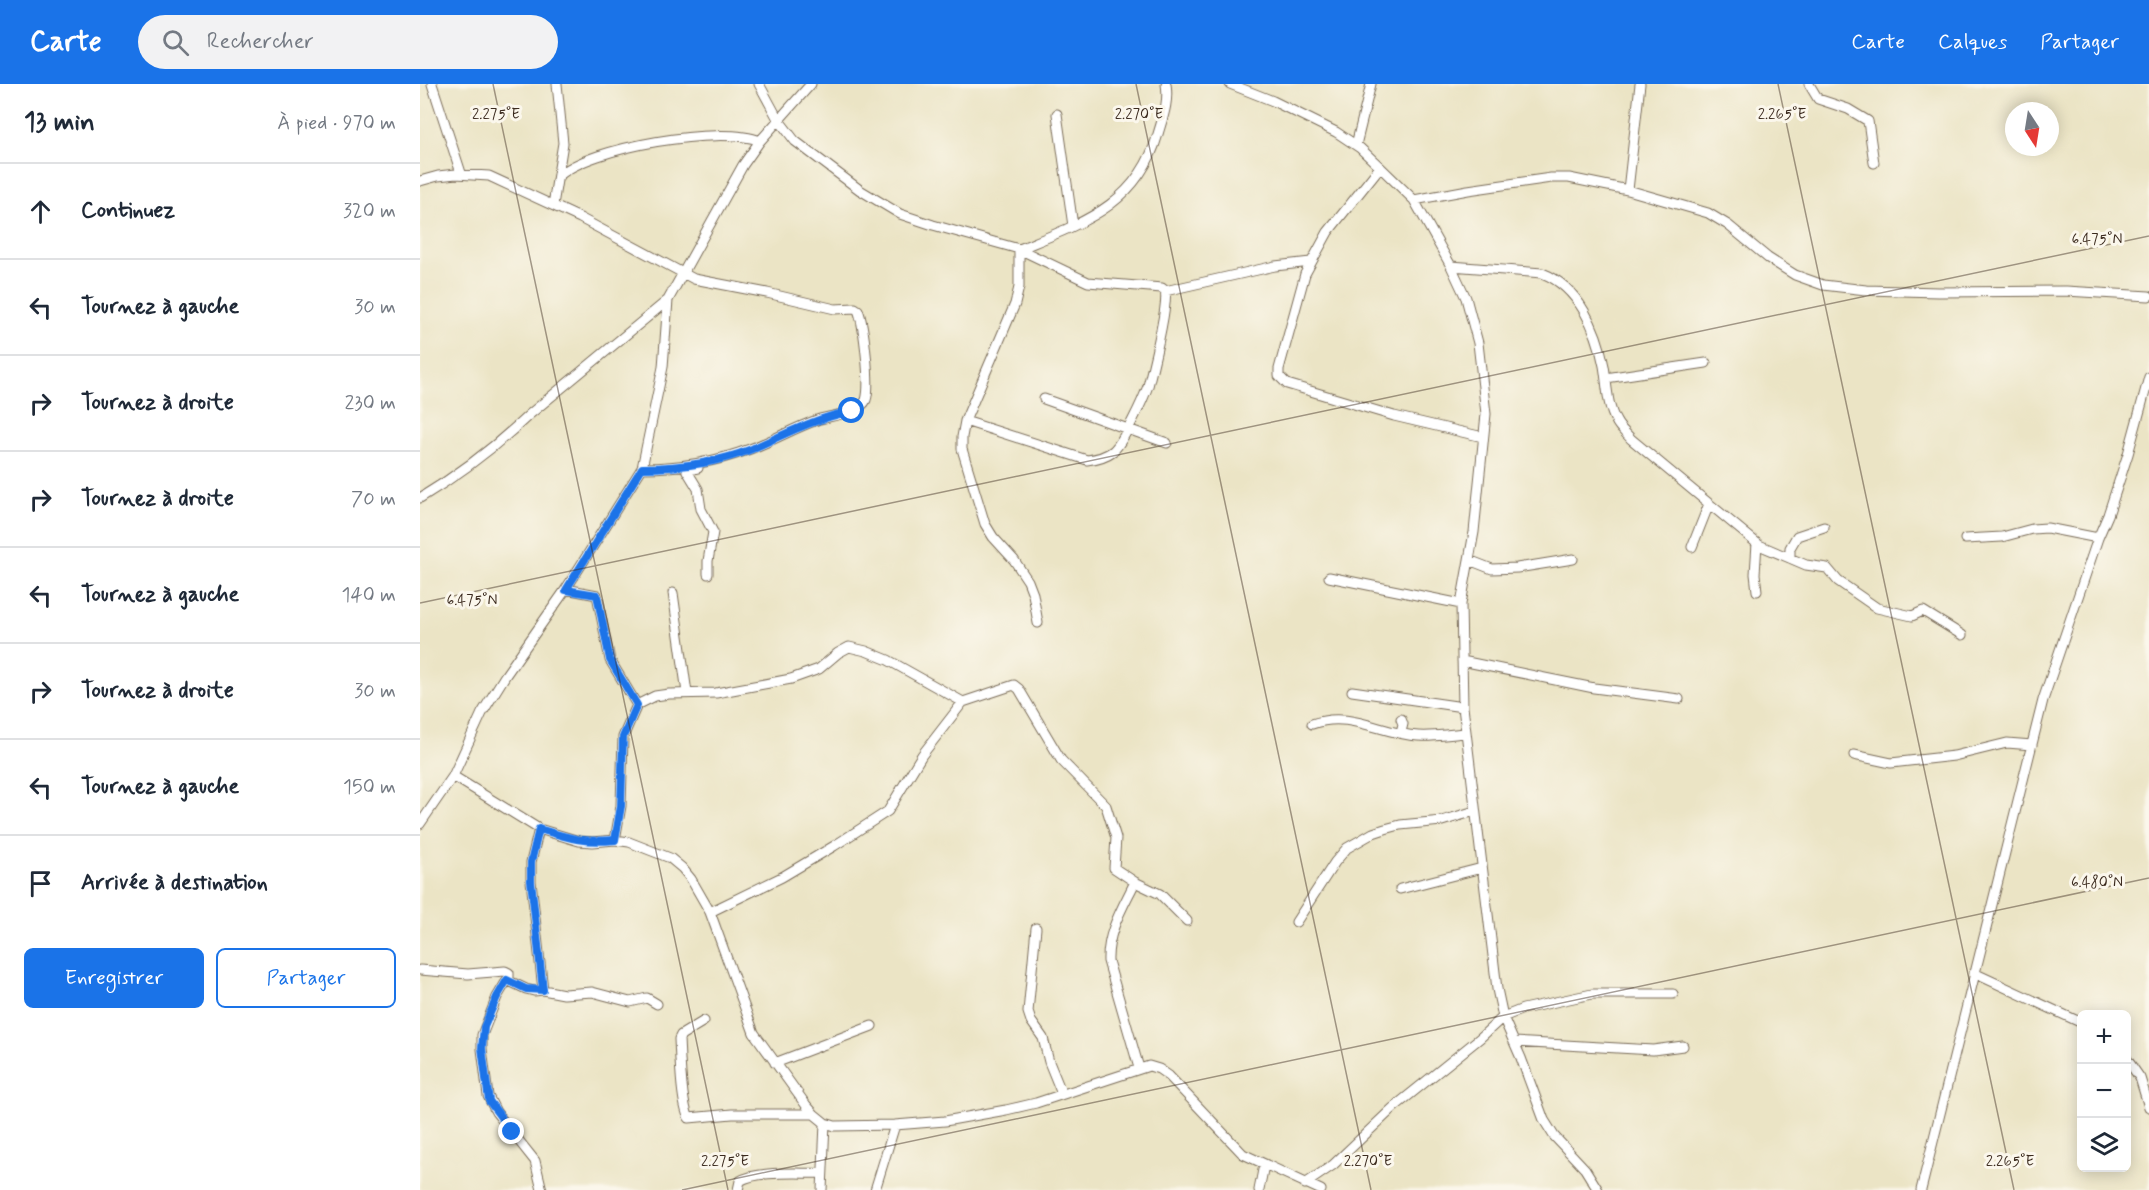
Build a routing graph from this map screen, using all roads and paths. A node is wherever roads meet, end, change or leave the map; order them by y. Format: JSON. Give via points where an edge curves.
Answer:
{"nodes":[{"id":1,"x":432,"y":84,"type":"edge"},
{"id":2,"x":557,"y":84,"type":"edge"},
{"id":3,"x":759,"y":84,"type":"edge"},
{"id":4,"x":811,"y":84,"type":"edge"},
{"id":5,"x":1166,"y":84,"type":"edge"},
{"id":6,"x":1230,"y":84,"type":"edge"},
{"id":7,"x":1371,"y":84,"type":"edge"},
{"id":8,"x":1640,"y":84,"type":"edge"},
{"id":9,"x":1809,"y":84,"type":"edge"},
{"id":10,"x":1057,"y":114,"type":"dead end"},
{"id":11,"x":778,"y":119,"type":"junction"},
{"id":12,"x":760,"y":141,"type":"junction"},
{"id":13,"x":1356,"y":145,"type":"junction"},
{"id":14,"x":1874,"y":163,"type":"dead end"},
{"id":15,"x":1380,"y":167,"type":"junction"},
{"id":16,"x":461,"y":173,"type":"junction"},
{"id":17,"x":559,"y":176,"type":"junction"},
{"id":18,"x":420,"y":181,"type":"edge"},
{"id":19,"x":1628,"y":190,"type":"junction"},
{"id":20,"x":1414,"y":200,"type":"junction"},
{"id":21,"x":553,"y":205,"type":"junction"},
{"id":22,"x":1073,"y":225,"type":"junction"},
{"id":23,"x":1020,"y":249,"type":"junction"},
{"id":24,"x":1311,"y":262,"type":"junction"},
{"id":25,"x":1451,"y":266,"type":"junction"},
{"id":26,"x":683,"y":274,"type":"junction"},
{"id":27,"x":1165,"y":291,"type":"junction"},
{"id":28,"x":2149,"y":296,"type":"edge"},
{"id":29,"x":668,"y":300,"type":"junction"},
{"id":30,"x":1706,"y":363,"type":"dead end"},
{"id":31,"x":2149,"y":377,"type":"edge"},
{"id":32,"x":1606,"y":378,"type":"junction"},
{"id":33,"x":1044,"y":399,"type":"dead end"},
{"id":34,"x":965,"y":421,"type":"junction"},
{"id":35,"x":1128,"y":429,"type":"junction"},
{"id":36,"x":1483,"y":437,"type":"junction"},
{"id":37,"x":1167,"y":443,"type":"dead end"},
{"id":38,"x":705,"y":461,"type":"junction"},
{"id":39,"x":642,"y":468,"type":"junction"},
{"id":40,"x":420,"y":498,"type":"edge"},
{"id":41,"x":1709,"y":504,"type":"junction"},
{"id":42,"x":1824,"y":527,"type":"dead end"},
{"id":43,"x":2098,"y":538,"type":"junction"},
{"id":44,"x":1965,"y":539,"type":"dead end"},
{"id":45,"x":1756,"y":543,"type":"junction"},
{"id":46,"x":1692,"y":547,"type":"dead end"},
{"id":47,"x":1790,"y":558,"type":"junction"},
{"id":48,"x":1573,"y":559,"type":"dead end"},
{"id":49,"x":1469,"y":560,"type":"junction"},
{"id":50,"x":708,"y":574,"type":"dead end"},
{"id":51,"x":1329,"y":577,"type":"dead end"},
{"id":52,"x":566,"y":590,"type":"junction"},
{"id":53,"x":1757,"y":591,"type":"dead end"},
{"id":54,"x":673,"y":593,"type":"dead end"},
{"id":55,"x":1461,"y":604,"type":"junction"},
{"id":56,"x":1038,"y":623,"type":"dead end"},
{"id":57,"x":1962,"y":635,"type":"dead end"},
{"id":58,"x":1462,"y":661,"type":"junction"},
{"id":59,"x":1352,"y":691,"type":"dead end"},
{"id":60,"x":687,"y":693,"type":"junction"},
{"id":61,"x":1679,"y":699,"type":"dead end"},
{"id":62,"x":963,"y":702,"type":"junction"},
{"id":63,"x":637,"y":705,"type":"junction"},
{"id":64,"x":1463,"y":707,"type":"junction"},
{"id":65,"x":1401,"y":719,"type":"dead end"},
{"id":66,"x":1312,"y":724,"type":"dead end"},
{"id":67,"x":1401,"y":732,"type":"junction"},
{"id":68,"x":1466,"y":733,"type":"junction"},
{"id":69,"x":2032,"y":745,"type":"junction"},
{"id":70,"x":1854,"y":755,"type":"dead end"},
{"id":71,"x":453,"y":776,"type":"junction"},
{"id":72,"x":1475,"y":810,"type":"junction"},
{"id":73,"x":420,"y":824,"type":"edge"},
{"id":74,"x":539,"y":829,"type":"junction"},
{"id":75,"x":615,"y":840,"type":"junction"},
{"id":76,"x":1482,"y":868,"type":"junction"},
{"id":77,"x":1135,"y":882,"type":"junction"},
{"id":78,"x":1400,"y":889,"type":"dead end"},
{"id":79,"x":710,"y":912,"type":"junction"},
{"id":80,"x":1187,"y":921,"type":"dead end"},
{"id":81,"x":1296,"y":922,"type":"dead end"},
{"id":82,"x":1036,"y":928,"type":"dead end"},
{"id":83,"x":420,"y":970,"type":"edge"},
{"id":84,"x":1974,"y":974,"type":"junction"},
{"id":85,"x":507,"y":980,"type":"junction"},
{"id":86,"x":543,"y":990,"type":"junction"},
{"id":87,"x":1673,"y":994,"type":"dead end"},
{"id":88,"x":657,"y":1004,"type":"dead end"},
{"id":89,"x":1503,"y":1017,"type":"junction"},
{"id":90,"x":2077,"y":1021,"type":"edge"},
{"id":91,"x":704,"y":1022,"type":"dead end"},
{"id":92,"x":872,"y":1026,"type":"dead end"},
{"id":93,"x":1514,"y":1042,"type":"junction"},
{"id":94,"x":1683,"y":1046,"type":"dead end"},
{"id":95,"x":776,"y":1063,"type":"junction"},
{"id":96,"x":2131,"y":1064,"type":"edge"},
{"id":97,"x":1139,"y":1068,"type":"junction"},
{"id":98,"x":1062,"y":1094,"type":"junction"},
{"id":99,"x":2149,"y":1107,"type":"edge"},
{"id":100,"x":814,"y":1114,"type":"junction"},
{"id":101,"x":825,"y":1123,"type":"junction"},
{"id":102,"x":895,"y":1125,"type":"junction"},
{"id":103,"x":1264,"y":1165,"type":"junction"},
{"id":104,"x":822,"y":1173,"type":"junction"},
{"id":105,"x":1305,"y":1184,"type":"junction"},
{"id":106,"x":542,"y":1190,"type":"edge"},
{"id":107,"x":738,"y":1190,"type":"edge"},
{"id":108,"x":822,"y":1190,"type":"edge"},
{"id":109,"x":875,"y":1190,"type":"edge"},
{"id":110,"x":1259,"y":1190,"type":"edge"},
{"id":111,"x":1321,"y":1190,"type":"edge"},
{"id":112,"x":1598,"y":1190,"type":"edge"},
{"id":113,"x":1921,"y":1190,"type":"edge"}],
"edges":[{"from":1,"to":16,"type":"street"},
{"from":2,"to":17,"type":"street","via":[[563,143]]},
{"from":3,"to":11,"type":"street"},
{"from":4,"to":11,"type":"street"},
{"from":5,"to":22,"type":"street","via":[[1167,104],[1157,139],[1138,178],[1114,202]]},
{"from":6,"to":13,"type":"street","via":[[1273,101]]},
{"from":7,"to":13,"type":"street"},
{"from":8,"to":19,"type":"street"},
{"from":9,"to":14,"type":"street","via":[[1818,99],[1868,121]]},
{"from":10,"to":22,"type":"street"},
{"from":11,"to":12,"type":"street"},
{"from":11,"to":23,"type":"street","via":[[810,153],[886,207],[914,219]]},
{"from":12,"to":17,"type":"street","via":[[710,135],[621,149],[582,161]]},
{"from":12,"to":26,"type":"street","via":[[719,205]]},
{"from":13,"to":15,"type":"street"},
{"from":15,"to":20,"type":"street"},
{"from":15,"to":24,"type":"street","via":[[1328,232]]},
{"from":16,"to":18,"type":"street"},
{"from":16,"to":21,"type":"street","via":[[489,176]]},
{"from":17,"to":21,"type":"street"},
{"from":19,"to":20,"type":"street","via":[[1551,178]]},
{"from":19,"to":28,"type":"street","via":[[1708,213],[1768,258],[1823,285],[1866,290],[2066,291]]},
{"from":20,"to":25,"type":"street"},
{"from":21,"to":26,"type":"street"},
{"from":22,"to":23,"type":"street"},
{"from":23,"to":27,"type":"street","via":[[1088,282]]},
{"from":23,"to":34,"type":"street","via":[[1015,304]]},
{"from":24,"to":27,"type":"street","via":[[1275,266]]},
{"from":24,"to":36,"type":"street","via":[[1279,369],[1282,380],[1340,401]]},
{"from":25,"to":32,"type":"street","via":[[1542,273],[1555,278],[1581,305],[1594,333]]},
{"from":25,"to":36,"type":"street","via":[[1466,298],[1478,343],[1486,414]]},
{"from":26,"to":29,"type":"street"},
{"from":26,"to":38,"type":"street","via":[[835,309],[855,308],[863,329],[867,391],[861,407],[751,449]]},
{"from":27,"to":35,"type":"street","via":[[1148,386]]},
{"from":29,"to":39,"type":"street","via":[[663,367]]},
{"from":29,"to":40,"type":"street","via":[[508,434],[446,483]]},
{"from":30,"to":32,"type":"street"},
{"from":31,"to":43,"type":"street","via":[[2122,474]]},
{"from":32,"to":41,"type":"street","via":[[1619,426]]},
{"from":33,"to":35,"type":"street"},
{"from":34,"to":35,"type":"street","via":[[1087,460],[1112,452]]},
{"from":34,"to":56,"type":"street","via":[[962,449],[985,524],[1028,581]]},
{"from":35,"to":37,"type":"street"},
{"from":36,"to":49,"type":"street"},
{"from":38,"to":39,"type":"street","via":[[672,468]]},
{"from":38,"to":50,"type":"street","via":[[707,465],[687,471],[698,489],[701,509],[713,532]]},
{"from":39,"to":52,"type":"street"},
{"from":41,"to":45,"type":"street"},
{"from":41,"to":46,"type":"street"},
{"from":42,"to":47,"type":"street","via":[[1797,536],[1790,548]]},
{"from":43,"to":44,"type":"street","via":[[2047,528]]},
{"from":43,"to":69,"type":"street","via":[[2043,700]]},
{"from":45,"to":47,"type":"street"},
{"from":45,"to":53,"type":"street"},
{"from":47,"to":57,"type":"street","via":[[1827,568],[1838,581],[1877,608],[1912,616],[1923,611]]},
{"from":48,"to":49,"type":"street","via":[[1492,569]]},
{"from":49,"to":55,"type":"street"},
{"from":51,"to":55,"type":"street"},
{"from":52,"to":63,"type":"street","via":[[597,595],[610,660]]},
{"from":52,"to":71,"type":"street","via":[[488,704]]},
{"from":54,"to":60,"type":"street"},
{"from":55,"to":58,"type":"street"},
{"from":58,"to":61,"type":"street","via":[[1594,688]]},
{"from":58,"to":64,"type":"street"},
{"from":59,"to":64,"type":"street"},
{"from":60,"to":62,"type":"street","via":[[716,693],[803,676],[849,647],[888,660]]},
{"from":60,"to":63,"type":"street","via":[[655,696]]},
{"from":62,"to":77,"type":"street","via":[[1016,686],[1061,760],[1106,806],[1116,838],[1114,868]]},
{"from":62,"to":79,"type":"street","via":[[922,755],[888,811],[782,877]]},
{"from":63,"to":75,"type":"street","via":[[623,737],[621,806]]},
{"from":64,"to":68,"type":"street"},
{"from":65,"to":67,"type":"street"},
{"from":66,"to":67,"type":"street","via":[[1343,718]]},
{"from":67,"to":68,"type":"street","via":[[1417,736]]},
{"from":68,"to":72,"type":"street"},
{"from":69,"to":70,"type":"street","via":[[2007,743],[1954,756],[1891,763]]},
{"from":69,"to":84,"type":"street"},
{"from":71,"to":73,"type":"street"},
{"from":71,"to":74,"type":"street"},
{"from":72,"to":76,"type":"street"},
{"from":72,"to":81,"type":"street","via":[[1442,821],[1385,829],[1347,848]]},
{"from":74,"to":75,"type":"street","via":[[579,841]]},
{"from":74,"to":86,"type":"street","via":[[531,881]]},
{"from":75,"to":79,"type":"street","via":[[670,858],[691,879]]},
{"from":76,"to":78,"type":"street"},
{"from":76,"to":89,"type":"street"},
{"from":77,"to":80,"type":"street","via":[[1160,894]]},
{"from":77,"to":97,"type":"street","via":[[1115,923],[1108,961]]},
{"from":79,"to":95,"type":"street","via":[[754,1033]]},
{"from":82,"to":98,"type":"street","via":[[1028,1012],[1043,1038]]},
{"from":83,"to":85,"type":"street","via":[[468,974],[505,970],[509,973]]},
{"from":84,"to":90,"type":"street"},
{"from":84,"to":113,"type":"street"},
{"from":85,"to":86,"type":"street","via":[[526,989]]},
{"from":85,"to":106,"type":"street","via":[[482,1035],[488,1096],[535,1161]]},
{"from":86,"to":88,"type":"street","via":[[564,994],[592,992],[630,1002],[647,998]]},
{"from":87,"to":89,"type":"street","via":[[1592,994]]},
{"from":89,"to":93,"type":"street"},
{"from":89,"to":105,"type":"street","via":[[1393,1108],[1334,1165]]},
{"from":91,"to":100,"type":"street","via":[[679,1039],[689,1118],[732,1113]]},
{"from":92,"to":95,"type":"street"},
{"from":93,"to":94,"type":"street","via":[[1653,1050]]},
{"from":93,"to":112,"type":"street","via":[[1544,1120]]},
{"from":95,"to":100,"type":"street"},
{"from":96,"to":99,"type":"street"},
{"from":97,"to":98,"type":"street"},
{"from":97,"to":103,"type":"street","via":[[1153,1066],[1168,1076],[1243,1154]]},
{"from":98,"to":102,"type":"street","via":[[985,1114]]},
{"from":100,"to":101,"type":"street"},
{"from":101,"to":102,"type":"street","via":[[848,1127]]},
{"from":101,"to":104,"type":"street"},
{"from":102,"to":109,"type":"street"},
{"from":103,"to":105,"type":"street"},
{"from":103,"to":110,"type":"street"},
{"from":104,"to":107,"type":"street","via":[[744,1178]]},
{"from":104,"to":108,"type":"street"},
{"from":105,"to":111,"type":"street"}]}
